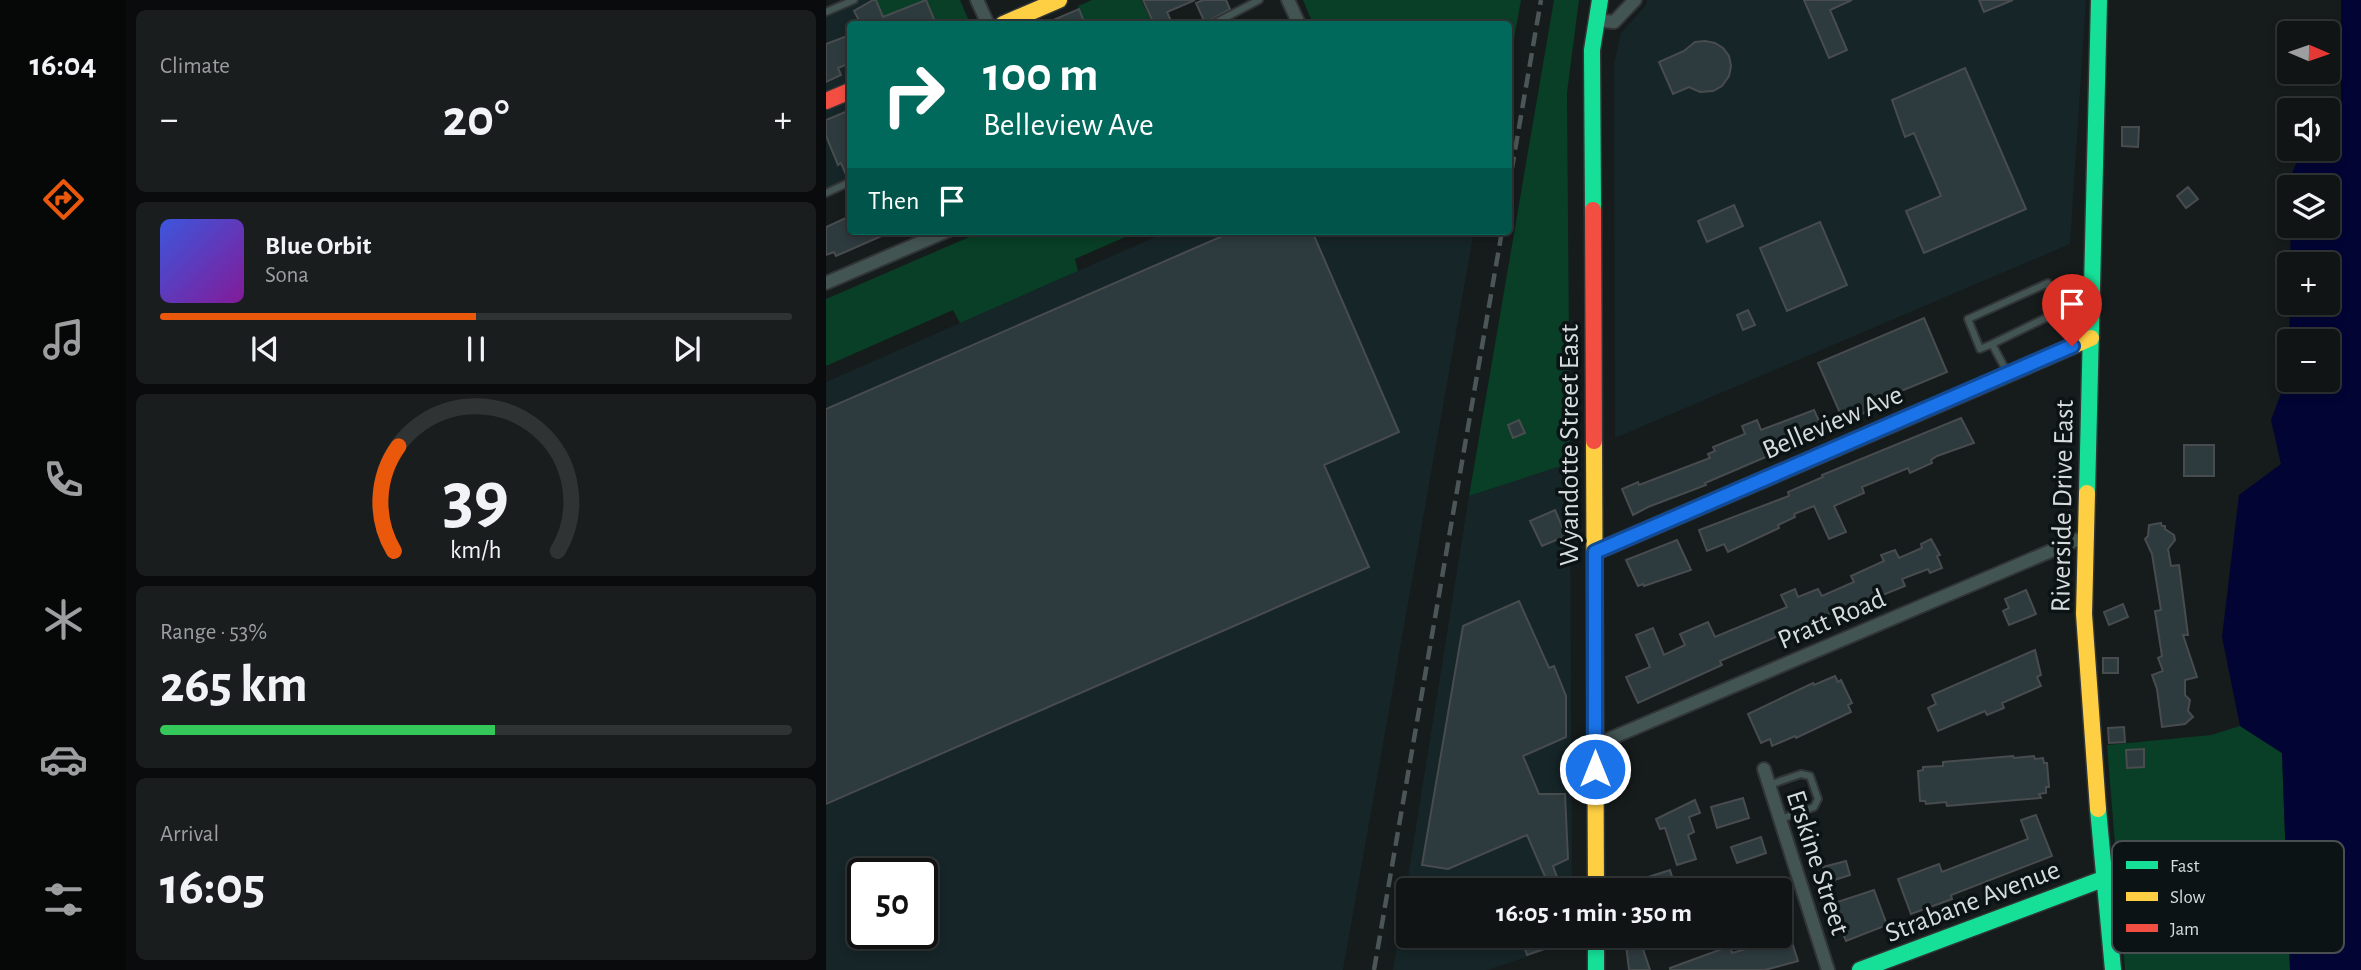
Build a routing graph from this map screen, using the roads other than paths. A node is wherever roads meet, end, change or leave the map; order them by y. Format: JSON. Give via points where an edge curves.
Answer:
{"nodes":[{"id":1,"x":854,"y":0,"type":"edge"},
{"id":2,"x":977,"y":0,"type":"edge"},
{"id":3,"x":1059,"y":0,"type":"edge"},
{"id":4,"x":1259,"y":0,"type":"edge"},
{"id":5,"x":1288,"y":0,"type":"edge"},
{"id":6,"x":1600,"y":0,"type":"edge"},
{"id":7,"x":1635,"y":0,"type":"edge"},
{"id":8,"x":2099,"y":0,"type":"edge"},
{"id":9,"x":826,"y":12,"type":"edge"},
{"id":10,"x":1597,"y":20,"type":"junction"},
{"id":11,"x":987,"y":21,"type":"edge"},
{"id":12,"x":1010,"y":21,"type":"edge"},
{"id":13,"x":1219,"y":21,"type":"edge"},
{"id":14,"x":1298,"y":21,"type":"edge"},
{"id":15,"x":847,"y":92,"type":"edge"},
{"id":16,"x":826,"y":101,"type":"edge"},
{"id":17,"x":847,"y":183,"type":"edge"},
{"id":18,"x":826,"y":193,"type":"edge"},
{"id":19,"x":938,"y":235,"type":"edge"},
{"id":20,"x":826,"y":283,"type":"edge"},
{"id":21,"x":2092,"y":286,"type":"junction"},
{"id":22,"x":2050,"y":292,"type":"junction"},
{"id":23,"x":2091,"y":338,"type":"junction"},
{"id":24,"x":1992,"y":344,"type":"junction"},
{"id":25,"x":2008,"y":374,"type":"junction"},
{"id":26,"x":2086,"y":536,"type":"junction"},
{"id":27,"x":1595,"y":552,"type":"junction"},
{"id":28,"x":1595,"y":745,"type":"junction"},
{"id":29,"x":1764,"y":769,"type":"dead end"},
{"id":30,"x":1769,"y":785,"type":"junction"},
{"id":31,"x":1781,"y":819,"type":"junction"},
{"id":32,"x":1596,"y":878,"type":"edge"},
{"id":33,"x":2103,"y":878,"type":"junction"},
{"id":34,"x":1596,"y":948,"type":"edge"},
{"id":35,"x":1596,"y":970,"type":"edge"},
{"id":36,"x":1828,"y":970,"type":"edge"},
{"id":37,"x":1860,"y":970,"type":"edge"},
{"id":38,"x":2113,"y":970,"type":"edge"}],
"edges":[{"from":1,"to":9,"type":"lane"},
{"from":2,"to":11,"type":"street"},
{"from":3,"to":12,"type":"main road"},
{"from":4,"to":13,"type":"lane"},
{"from":5,"to":14,"type":"street"},
{"from":6,"to":10,"type":"main road","name":"Wyandotte Street East"},
{"from":7,"to":10,"type":"street","via":[[1614,22]]},
{"from":8,"to":21,"type":"main road","name":"Riverside Drive East"},
{"from":10,"to":27,"type":"main road","name":"Wyandotte Street East","via":[[1592,50]]},
{"from":15,"to":16,"type":"main road"},
{"from":17,"to":18,"type":"lane"},
{"from":19,"to":20,"type":"street"},
{"from":21,"to":22,"type":"lane"},
{"from":21,"to":23,"type":"main road","name":"Riverside Drive East"},
{"from":22,"to":24,"type":"lane","via":[[2054,314]]},
{"from":22,"to":24,"type":"lane","via":[[2048,283],[1968,319],[1980,349]]},
{"from":23,"to":25,"type":"main road","name":"Belleview Ave"},
{"from":23,"to":26,"type":"main road","name":"Riverside Drive East"},
{"from":24,"to":25,"type":"lane"},
{"from":25,"to":27,"type":"main road","name":"Belleview Ave"},
{"from":26,"to":28,"type":"street","name":"Pratt Road"},
{"from":26,"to":33,"type":"main road","name":"Riverside Drive East","via":[[2084,614]]},
{"from":27,"to":28,"type":"main road","name":"Wyandotte Street East"},
{"from":28,"to":32,"type":"main road","name":"Wyandotte Street East"},
{"from":29,"to":30,"type":"street","name":"Erskine Street"},
{"from":30,"to":31,"type":"street","name":"Erskine Street"},
{"from":30,"to":31,"type":"lane","via":[[1801,774],[1810,776],[1818,799],[1814,807]]},
{"from":31,"to":36,"type":"street","name":"Erskine Street"},
{"from":33,"to":37,"type":"main road","name":"Strabane Avenue"},
{"from":33,"to":38,"type":"main road","name":"Riverside Drive East"},
{"from":34,"to":35,"type":"main road"}]}
